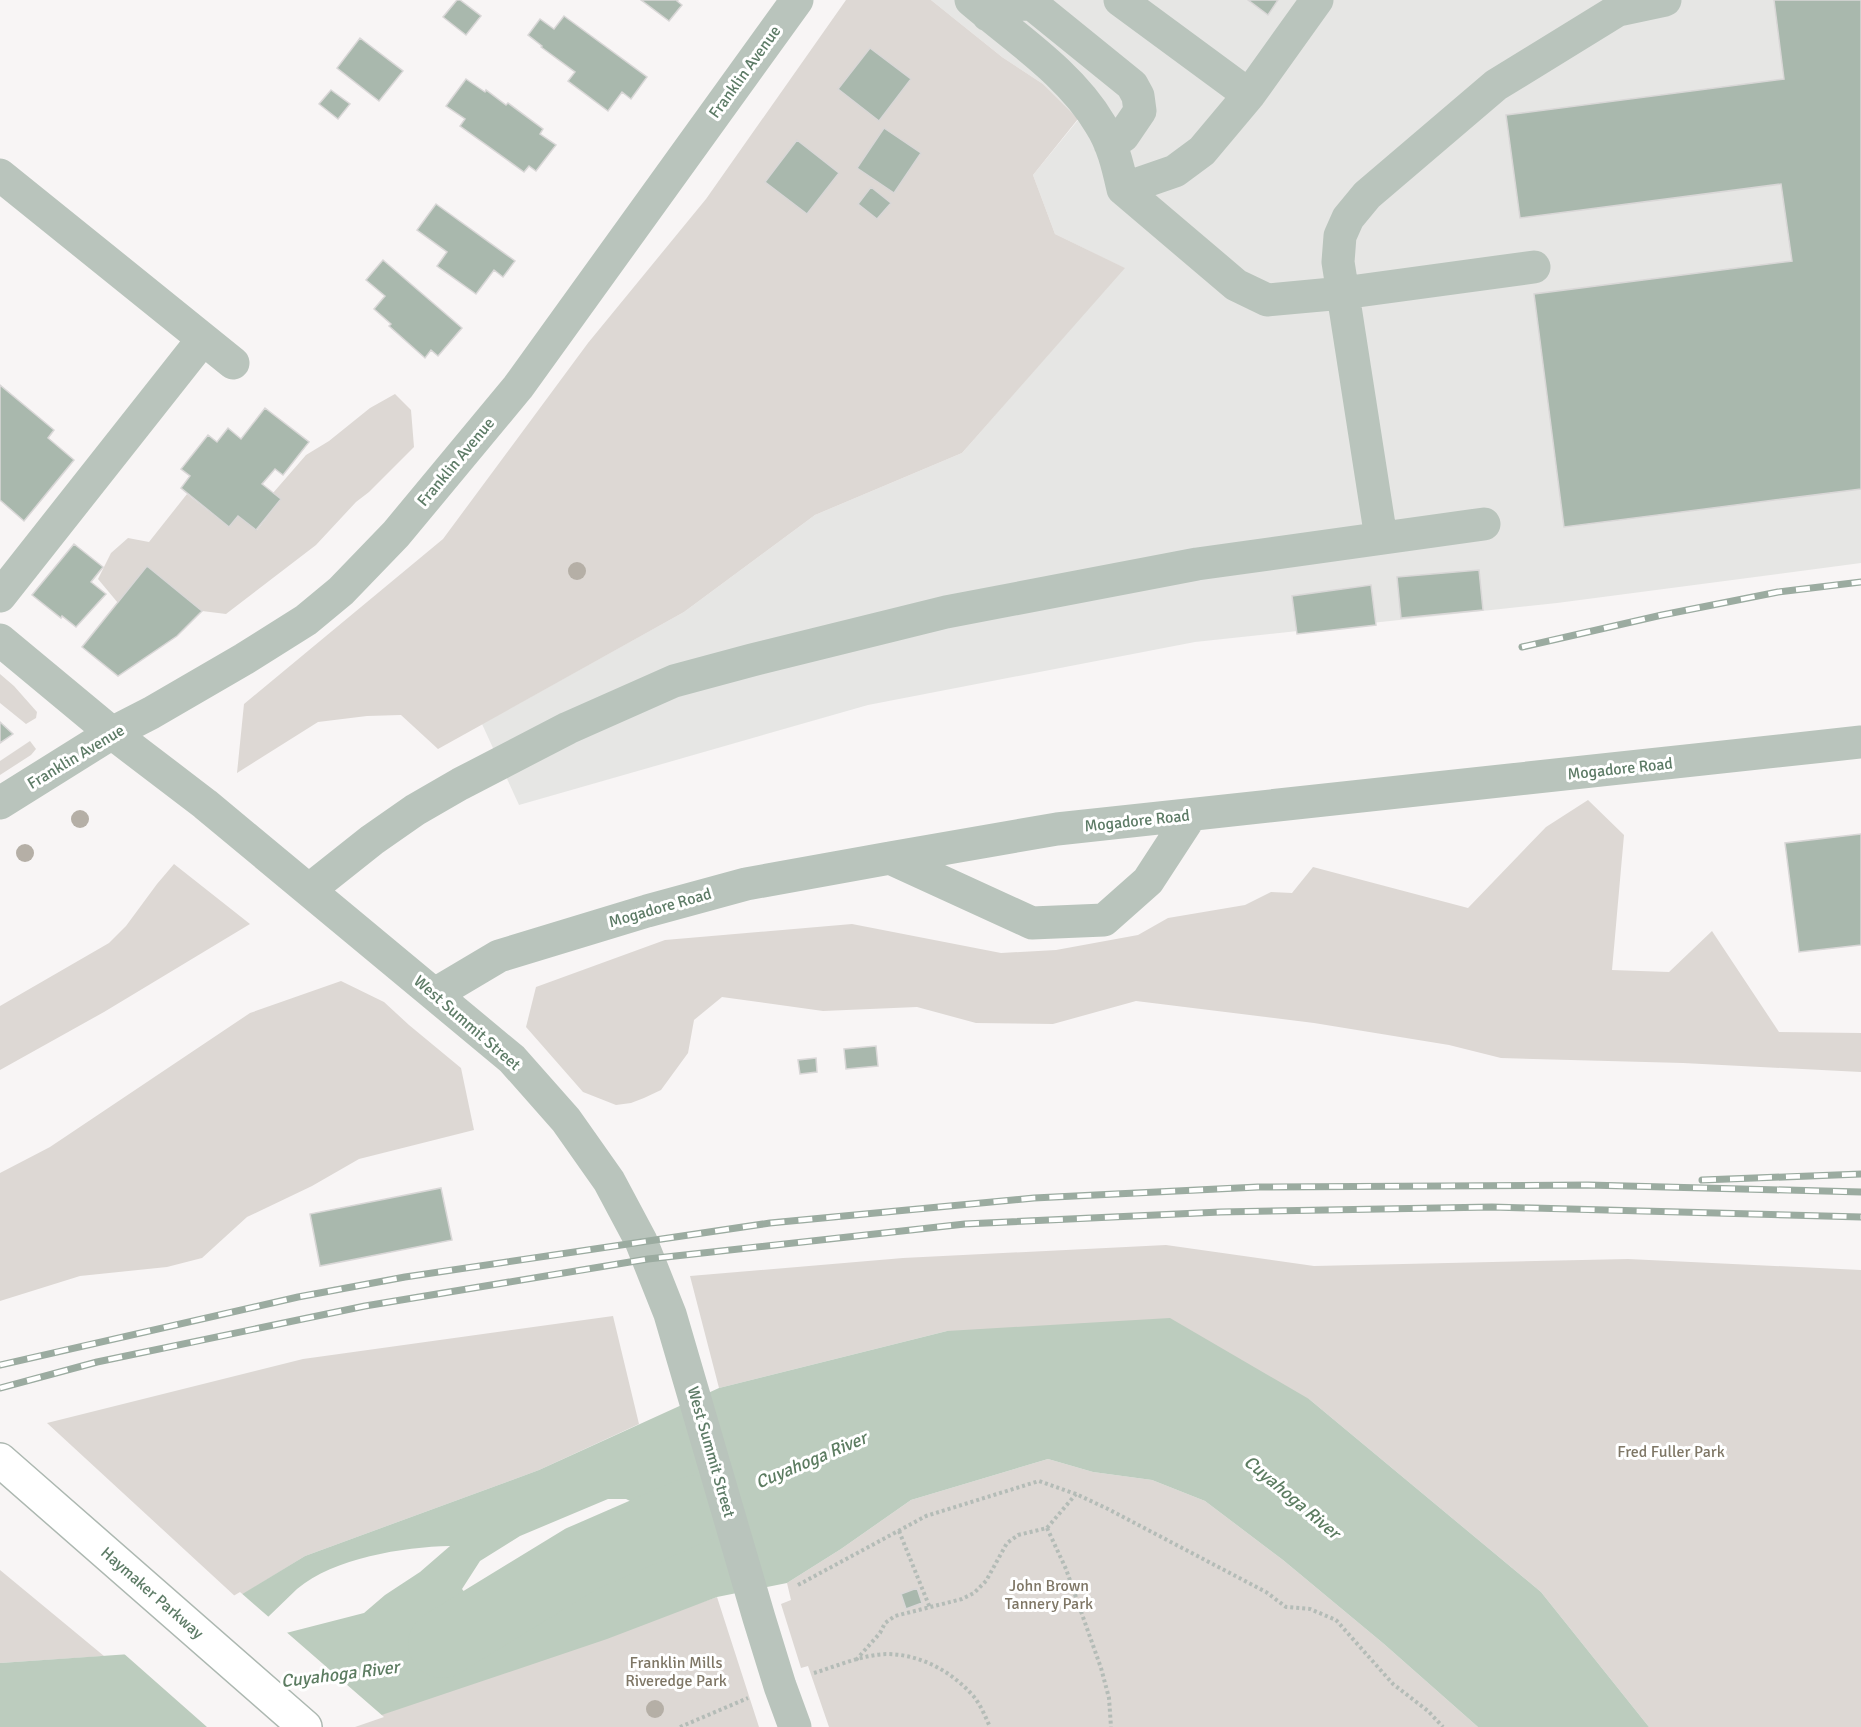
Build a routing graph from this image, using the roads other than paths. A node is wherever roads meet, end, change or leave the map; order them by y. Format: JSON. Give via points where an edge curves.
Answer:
{"nodes":[{"id":1,"x":797,"y":0,"type":"edge"},
{"id":2,"x":1120,"y":0,"type":"edge"},
{"id":3,"x":1317,"y":0,"type":"edge"},
{"id":4,"x":1665,"y":0,"type":"edge"},
{"id":5,"x":979,"y":7,"type":"edge"},
{"id":6,"x":1249,"y":95,"type":"junction"},
{"id":7,"x":1110,"y":144,"type":"junction"},
{"id":8,"x":1,"y":178,"type":"edge"},
{"id":9,"x":1123,"y":189,"type":"junction"},
{"id":10,"x":1534,"y":267,"type":"dead end"},
{"id":11,"x":1342,"y":293,"type":"junction"},
{"id":12,"x":203,"y":339,"type":"junction"},
{"id":13,"x":233,"y":363,"type":"dead end"},
{"id":14,"x":1484,"y":524,"type":"dead end"},
{"id":15,"x":1381,"y":538,"type":"junction"},
{"id":16,"x":0,"y":596,"type":"edge"},
{"id":17,"x":0,"y":640,"type":"edge"},
{"id":18,"x":112,"y":733,"type":"junction"},
{"id":19,"x":1861,"y":742,"type":"edge"},
{"id":20,"x":0,"y":803,"type":"edge"},
{"id":21,"x":1191,"y":815,"type":"junction"},
{"id":22,"x":890,"y":858,"type":"junction"},
{"id":23,"x":309,"y":890,"type":"junction"},
{"id":24,"x":435,"y":994,"type":"junction"},
{"id":25,"x":0,"y":1460,"type":"edge"},
{"id":26,"x":305,"y":1727,"type":"edge"},
{"id":27,"x":795,"y":1727,"type":"edge"}],
"edges":[{"from":1,"to":18,"type":"street","name":"Franklin Avenue","via":[[518,387],[396,534],[341,591],[306,620]]},
{"from":2,"to":6,"type":"street"},
{"from":3,"to":6,"type":"street"},
{"from":4,"to":11,"type":"street","via":[[1618,10],[1496,85],[1367,195],[1348,218],[1340,236]]},
{"from":5,"to":7,"type":"street","via":[[1078,93],[1101,124]]},
{"from":5,"to":7,"type":"street","via":[[1032,4],[1132,85],[1140,111],[1123,136]]},
{"from":6,"to":9,"type":"street","via":[[1202,151],[1175,171]]},
{"from":7,"to":9,"type":"street"},
{"from":8,"to":12,"type":"street"},
{"from":9,"to":11,"type":"street","via":[[1236,285],[1267,300]]},
{"from":10,"to":11,"type":"street"},
{"from":11,"to":15,"type":"street"},
{"from":12,"to":13,"type":"street"},
{"from":12,"to":16,"type":"street"},
{"from":14,"to":15,"type":"street"},
{"from":15,"to":23,"type":"street","via":[[1197,564],[946,612],[674,681],[568,728],[460,784],[372,840]]},
{"from":17,"to":18,"type":"street","name":"West Summit Street"},
{"from":18,"to":20,"type":"street","name":"Franklin Avenue"},
{"from":18,"to":23,"type":"street","name":"West Summit Street"},
{"from":19,"to":21,"type":"street","name":"Mogadore Road"},
{"from":21,"to":22,"type":"street","name":"Mogadore Road","via":[[1057,829]]},
{"from":21,"to":22,"type":"street","via":[[1148,881],[1104,920],[1032,923]]},
{"from":22,"to":24,"type":"street","name":"Mogadore Road","via":[[746,884],[647,910],[499,956]]},
{"from":23,"to":24,"type":"street","name":"West Summit Street"},
{"from":24,"to":27,"type":"street","name":"West Summit Street","via":[[512,1059],[566,1120],[609,1181],[641,1241],[670,1314]]},
{"from":25,"to":26,"type":"main road","name":"Haymaker Parkway"}]}
